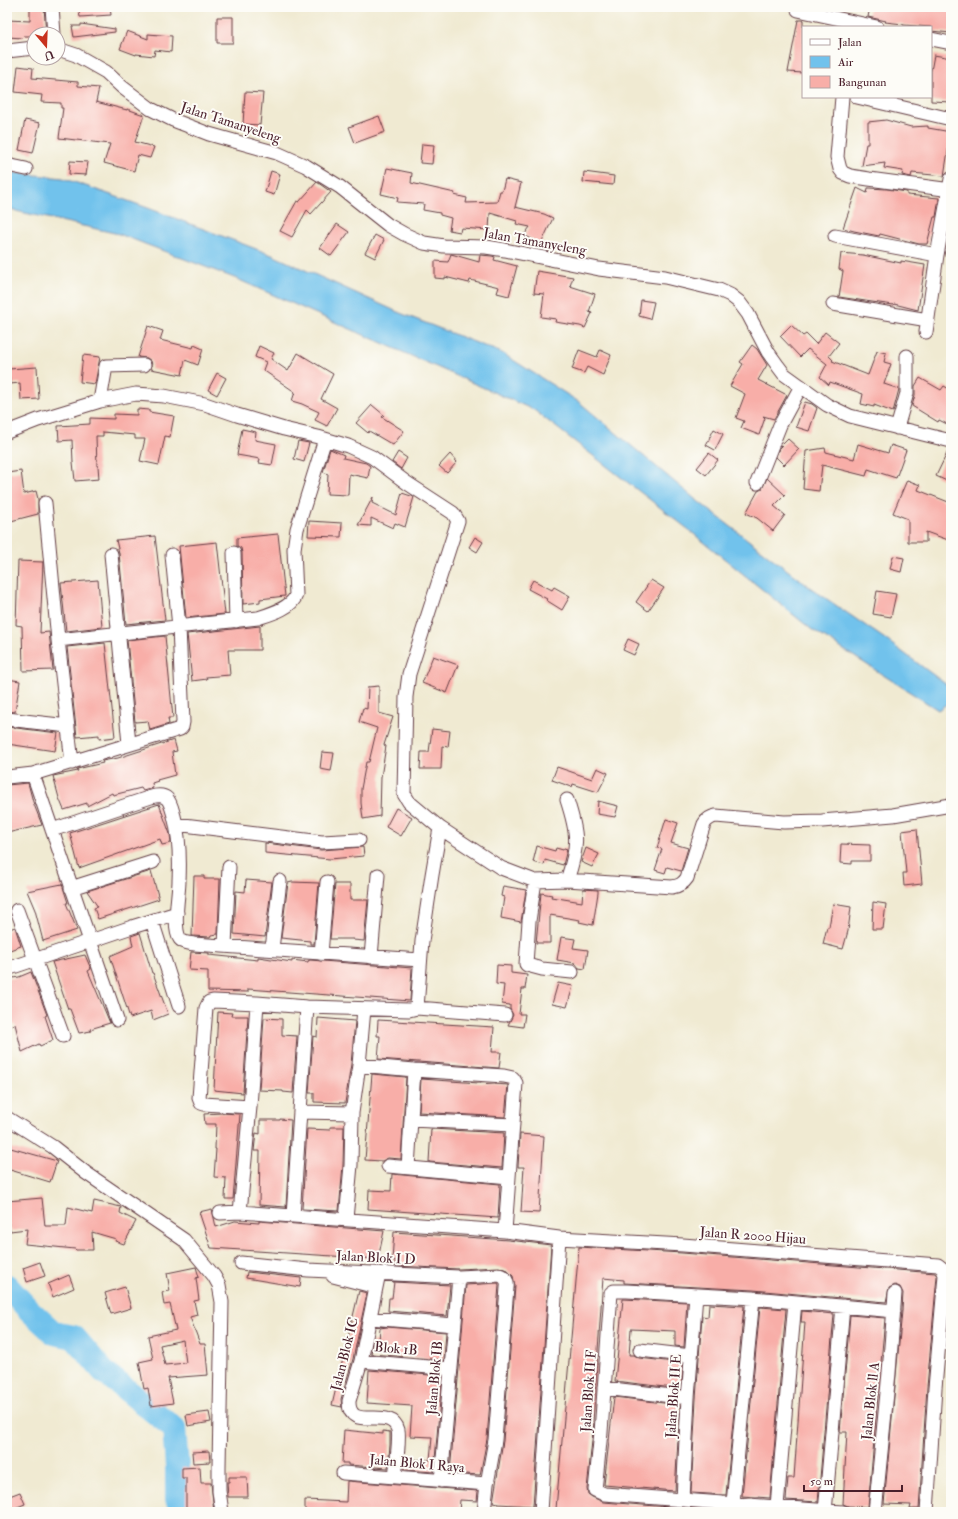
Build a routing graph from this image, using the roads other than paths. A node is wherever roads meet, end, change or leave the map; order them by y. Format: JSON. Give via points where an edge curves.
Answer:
{"nodes":[{"id":1,"x":52,"y":7,"type":"edge"},
{"id":2,"x":798,"y":10,"type":"dead end"},
{"id":3,"x":53,"y":26,"type":"edge"},
{"id":4,"x":872,"y":26,"type":"edge"},
{"id":5,"x":932,"y":38,"type":"edge"},
{"id":6,"x":951,"y":43,"type":"edge"},
{"id":7,"x":26,"y":49,"type":"edge"},
{"id":8,"x":7,"y":51,"type":"edge"},
{"id":9,"x":66,"y":52,"type":"edge"},
{"id":10,"x":842,"y":98,"type":"edge"},
{"id":11,"x":861,"y":98,"type":"edge"},
{"id":12,"x":951,"y":119,"type":"edge"},
{"id":13,"x":7,"y":165,"type":"edge"},
{"id":14,"x":26,"y":169,"type":"dead end"},
{"id":15,"x":950,"y":186,"type":"edge"},
{"id":16,"x":835,"y":236,"type":"dead end"},
{"id":17,"x":937,"y":255,"type":"junction"},
{"id":18,"x":833,"y":304,"type":"dead end"},
{"id":19,"x":907,"y":356,"type":"dead end"},
{"id":20,"x":144,"y":365,"type":"dead end"},
{"id":21,"x":800,"y":386,"type":"junction"},
{"id":22,"x":100,"y":401,"type":"junction"},
{"id":23,"x":897,"y":428,"type":"junction"},
{"id":24,"x":7,"y":432,"type":"edge"},
{"id":25,"x":325,"y":439,"type":"junction"},
{"id":26,"x":951,"y":441,"type":"edge"},
{"id":27,"x":757,"y":483,"type":"dead end"},
{"id":28,"x":45,"y":503,"type":"dead end"},
{"id":29,"x":234,"y":553,"type":"dead end"},
{"id":30,"x":111,"y":554,"type":"dead end"},
{"id":31,"x":172,"y":555,"type":"dead end"},
{"id":32,"x":236,"y":621,"type":"junction"},
{"id":33,"x":179,"y":627,"type":"junction"},
{"id":34,"x":118,"y":634,"type":"junction"},
{"id":35,"x":58,"y":640,"type":"junction"},
{"id":36,"x":7,"y":719,"type":"edge"},
{"id":37,"x":68,"y":726,"type":"junction"},
{"id":38,"x":129,"y":744,"type":"junction"},
{"id":39,"x":72,"y":763,"type":"junction"},
{"id":40,"x":34,"y":774,"type":"junction"},
{"id":41,"x":7,"y":777,"type":"edge"},
{"id":42,"x":567,"y":800,"type":"dead end"},
{"id":43,"x":951,"y":806,"type":"edge"},
{"id":44,"x":176,"y":824,"type":"junction"},
{"id":45,"x":440,"y":828,"type":"junction"},
{"id":46,"x":52,"y":830,"type":"junction"},
{"id":47,"x":359,"y":840,"type":"dead end"},
{"id":48,"x":153,"y":862,"type":"dead end"},
{"id":49,"x":230,"y":867,"type":"dead end"},
{"id":50,"x":378,"y":876,"type":"dead end"},
{"id":51,"x":567,"y":880,"type":"junction"},
{"id":52,"x":280,"y":881,"type":"dead end"},
{"id":53,"x":535,"y":881,"type":"junction"},
{"id":54,"x":327,"y":882,"type":"dead end"},
{"id":55,"x":72,"y":888,"type":"junction"},
{"id":56,"x":17,"y":910,"type":"dead end"},
{"id":57,"x":177,"y":913,"type":"junction"},
{"id":58,"x":152,"y":921,"type":"junction"},
{"id":59,"x":89,"y":941,"type":"junction"},
{"id":60,"x":225,"y":945,"type":"junction"},
{"id":61,"x":272,"y":949,"type":"junction"},
{"id":62,"x":321,"y":954,"type":"junction"},
{"id":63,"x":371,"y":957,"type":"junction"},
{"id":64,"x":35,"y":960,"type":"junction"},
{"id":65,"x":420,"y":960,"type":"junction"},
{"id":66,"x":7,"y":969,"type":"edge"},
{"id":67,"x":572,"y":972,"type":"dead end"},
{"id":68,"x":257,"y":1003,"type":"junction"},
{"id":69,"x":179,"y":1006,"type":"dead end"},
{"id":70,"x":307,"y":1008,"type":"junction"},
{"id":71,"x":417,"y":1008,"type":"junction"},
{"id":72,"x":364,"y":1009,"type":"junction"},
{"id":73,"x":505,"y":1015,"type":"dead end"},
{"id":74,"x":117,"y":1020,"type":"dead end"},
{"id":75,"x":63,"y":1036,"type":"dead end"},
{"id":76,"x":360,"y":1065,"type":"junction"},
{"id":77,"x":414,"y":1070,"type":"junction"},
{"id":78,"x":250,"y":1107,"type":"junction"},
{"id":79,"x":300,"y":1112,"type":"junction"},
{"id":80,"x":352,"y":1113,"type":"junction"},
{"id":81,"x":7,"y":1118,"type":"edge"},
{"id":82,"x":411,"y":1120,"type":"junction"},
{"id":83,"x":513,"y":1125,"type":"junction"},
{"id":84,"x":388,"y":1166,"type":"dead end"},
{"id":85,"x":408,"y":1168,"type":"junction"},
{"id":86,"x":510,"y":1177,"type":"junction"},
{"id":87,"x":240,"y":1212,"type":"junction"},
{"id":88,"x":220,"y":1213,"type":"dead end"},
{"id":89,"x":292,"y":1216,"type":"junction"},
{"id":90,"x":346,"y":1219,"type":"junction"},
{"id":91,"x":505,"y":1231,"type":"junction"},
{"id":92,"x":559,"y":1238,"type":"junction"},
{"id":93,"x":241,"y":1263,"type":"dead end"},
{"id":94,"x":308,"y":1270,"type":"junction"},
{"id":95,"x":378,"y":1273,"type":"junction"},
{"id":96,"x":459,"y":1277,"type":"junction"},
{"id":97,"x":376,"y":1287,"type":"junction"},
{"id":98,"x":895,"y":1293,"type":"dead end"},
{"id":99,"x":696,"y":1295,"type":"junction"},
{"id":100,"x":753,"y":1298,"type":"junction"},
{"id":101,"x":795,"y":1302,"type":"junction"},
{"id":102,"x":843,"y":1306,"type":"junction"},
{"id":103,"x":894,"y":1311,"type":"junction"},
{"id":104,"x":370,"y":1318,"type":"junction"},
{"id":105,"x":454,"y":1325,"type":"junction"},
{"id":106,"x":640,"y":1350,"type":"dead end"},
{"id":107,"x":691,"y":1356,"type":"junction"},
{"id":108,"x":361,"y":1361,"type":"junction"},
{"id":109,"x":451,"y":1369,"type":"junction"},
{"id":110,"x":604,"y":1388,"type":"junction"},
{"id":111,"x":688,"y":1398,"type":"junction"},
{"id":112,"x":344,"y":1473,"type":"dead end"},
{"id":113,"x":395,"y":1477,"type":"junction"},
{"id":114,"x":441,"y":1481,"type":"junction"},
{"id":115,"x":487,"y":1484,"type":"junction"},
{"id":116,"x":683,"y":1500,"type":"junction"},
{"id":117,"x":733,"y":1503,"type":"junction"},
{"id":118,"x":777,"y":1506,"type":"junction"},
{"id":119,"x":222,"y":1512,"type":"edge"},
{"id":120,"x":484,"y":1512,"type":"edge"},
{"id":121,"x":541,"y":1512,"type":"edge"},
{"id":122,"x":825,"y":1512,"type":"edge"},
{"id":123,"x":843,"y":1512,"type":"edge"},
{"id":124,"x":875,"y":1512,"type":"edge"},
{"id":125,"x":927,"y":1512,"type":"edge"}],
"edges":[{"from":1,"to":3,"type":"street"},
{"from":2,"to":4,"type":"street"},
{"from":5,"to":6,"type":"street"},
{"from":7,"to":8,"type":"street"},
{"from":9,"to":21,"type":"street","name":"Jalan Tamanyeleng","via":[[106,72],[151,109],[173,120],[209,134],[277,153],[306,166],[340,187],[388,225],[424,243],[486,247],[599,269],[665,277],[730,295],[748,314],[778,366]]},
{"from":10,"to":15,"type":"street","via":[[836,157],[843,173],[869,179]]},
{"from":11,"to":12,"type":"street"},
{"from":13,"to":14,"type":"street"},
{"from":15,"to":17,"type":"street"},
{"from":16,"to":17,"type":"street"},
{"from":17,"to":18,"type":"street","via":[[927,326]]},
{"from":19,"to":23,"type":"street","via":[[907,393]]},
{"from":20,"to":22,"type":"street","via":[[106,366]]},
{"from":21,"to":23,"type":"street","name":"Jalan Tamanyeleng","via":[[827,405],[850,416]]},
{"from":21,"to":27,"type":"street","via":[[780,425]]},
{"from":22,"to":24,"type":"street"},
{"from":22,"to":25,"type":"street","via":[[136,394],[164,396],[205,404]]},
{"from":23,"to":26,"type":"street","name":"Jalan Tamanyeleng"},
{"from":25,"to":32,"type":"street","via":[[297,529],[294,549],[294,599],[274,612],[258,618]]},
{"from":25,"to":45,"type":"street","via":[[372,457],[453,513],[458,520],[409,674],[406,697],[404,794],[409,802]]},
{"from":28,"to":35,"type":"street"},
{"from":29,"to":32,"type":"street"},
{"from":30,"to":34,"type":"street"},
{"from":31,"to":33,"type":"street"},
{"from":32,"to":33,"type":"street"},
{"from":33,"to":34,"type":"street"},
{"from":33,"to":38,"type":"street","via":[[182,727]]},
{"from":34,"to":35,"type":"street"},
{"from":34,"to":38,"type":"street"},
{"from":35,"to":37,"type":"street"},
{"from":36,"to":37,"type":"street"},
{"from":37,"to":39,"type":"street"},
{"from":38,"to":39,"type":"street"},
{"from":39,"to":40,"type":"street"},
{"from":40,"to":41,"type":"street"},
{"from":40,"to":46,"type":"street"},
{"from":42,"to":51,"type":"street","via":[[575,830],[576,848]]},
{"from":43,"to":51,"type":"street","via":[[893,815],[822,821],[784,822],[716,816],[706,820],[687,878],[678,886]]},
{"from":44,"to":46,"type":"street","via":[[169,800],[160,795]]},
{"from":44,"to":47,"type":"street","via":[[322,842]]},
{"from":44,"to":57,"type":"street","via":[[179,840]]},
{"from":45,"to":53,"type":"street","via":[[501,868]]},
{"from":45,"to":65,"type":"street"},
{"from":46,"to":55,"type":"street"},
{"from":48,"to":55,"type":"street"},
{"from":49,"to":60,"type":"street"},
{"from":50,"to":63,"type":"street"},
{"from":51,"to":53,"type":"street"},
{"from":52,"to":61,"type":"street"},
{"from":53,"to":67,"type":"street","via":[[526,964],[542,969]]},
{"from":54,"to":62,"type":"street"},
{"from":55,"to":59,"type":"street"},
{"from":56,"to":64,"type":"street"},
{"from":57,"to":58,"type":"street"},
{"from":57,"to":60,"type":"street","via":[[179,938],[187,942]]},
{"from":58,"to":59,"type":"street"},
{"from":58,"to":69,"type":"street"},
{"from":59,"to":64,"type":"street"},
{"from":59,"to":74,"type":"street"},
{"from":60,"to":61,"type":"street"},
{"from":61,"to":62,"type":"street"},
{"from":62,"to":63,"type":"street"},
{"from":63,"to":65,"type":"street"},
{"from":64,"to":66,"type":"street"},
{"from":64,"to":75,"type":"street"},
{"from":65,"to":71,"type":"street"},
{"from":68,"to":70,"type":"street"},
{"from":68,"to":78,"type":"street"},
{"from":68,"to":78,"type":"street","via":[[213,1001],[207,1005],[200,1090],[200,1099],[204,1104]]},
{"from":70,"to":72,"type":"street"},
{"from":70,"to":79,"type":"street"},
{"from":71,"to":72,"type":"street"},
{"from":71,"to":73,"type":"street"},
{"from":72,"to":76,"type":"street"},
{"from":76,"to":77,"type":"street"},
{"from":76,"to":80,"type":"street"},
{"from":77,"to":82,"type":"street"},
{"from":77,"to":83,"type":"street","via":[[513,1078],[516,1082]]},
{"from":78,"to":87,"type":"street"},
{"from":79,"to":80,"type":"street"},
{"from":79,"to":89,"type":"street"},
{"from":80,"to":90,"type":"street"},
{"from":81,"to":119,"type":"street","via":[[53,1147],[86,1173],[184,1240],[214,1276],[222,1302],[219,1466]]},
{"from":82,"to":83,"type":"street"},
{"from":82,"to":85,"type":"street"},
{"from":83,"to":86,"type":"street"},
{"from":84,"to":85,"type":"street"},
{"from":85,"to":86,"type":"street"},
{"from":86,"to":91,"type":"street"},
{"from":87,"to":88,"type":"street","name":"Jalan R 2000 Hijau"},
{"from":87,"to":89,"type":"street","name":"Jalan R 2000 Hijau"},
{"from":89,"to":90,"type":"street","name":"Jalan R 2000 Hijau"},
{"from":90,"to":91,"type":"street","name":"Jalan R 2000 Hijau"},
{"from":91,"to":92,"type":"street","name":"Jalan R 2000 Hijau"},
{"from":92,"to":121,"type":"street"},
{"from":92,"to":125,"type":"street","name":"Jalan R 2000 Hijau","via":[[928,1264],[943,1269],[945,1275]]},
{"from":93,"to":94,"type":"street","name":"Jalan Blok I D"},
{"from":94,"to":95,"type":"street","name":"Jalan Blok I D"},
{"from":94,"to":97,"type":"street"},
{"from":95,"to":96,"type":"street","name":"Jalan Blok I D"},
{"from":95,"to":97,"type":"street","name":"Jalan Blok IC"},
{"from":96,"to":105,"type":"street","name":"Jalan Blok IB"},
{"from":96,"to":115,"type":"street","name":"Jalan Blok I D","via":[[499,1275],[508,1281],[495,1440]]},
{"from":97,"to":104,"type":"street","name":"Jalan Blok IC"},
{"from":98,"to":103,"type":"street","name":"Jalan Blok ll A"},
{"from":99,"to":100,"type":"street"},
{"from":99,"to":107,"type":"street","name":"Jalan Blok II E"},
{"from":99,"to":110,"type":"street","name":"Jalan Blok II F","via":[[627,1291],[611,1293]]},
{"from":100,"to":101,"type":"street"},
{"from":100,"to":117,"type":"street"},
{"from":101,"to":102,"type":"street"},
{"from":101,"to":118,"type":"street"},
{"from":102,"to":103,"type":"street"},
{"from":102,"to":122,"type":"street"},
{"from":103,"to":124,"type":"street","name":"Jalan Blok ll A"},
{"from":104,"to":105,"type":"street"},
{"from":104,"to":108,"type":"street","name":"Jalan Blok IC"},
{"from":105,"to":109,"type":"street","name":"Jalan Blok IB"},
{"from":106,"to":107,"type":"street"},
{"from":107,"to":111,"type":"street","name":"Jalan Blok II E"},
{"from":108,"to":109,"type":"street","name":"Blok 1B"},
{"from":108,"to":113,"type":"street","name":"Jalan Blok IC","via":[[349,1402],[350,1412],[360,1417],[389,1419],[394,1422],[398,1431]]},
{"from":109,"to":114,"type":"street","name":"Jalan Blok IB"},
{"from":110,"to":111,"type":"street"},
{"from":110,"to":116,"type":"street","name":"Jalan Blok II F","via":[[595,1490]]},
{"from":111,"to":116,"type":"street","name":"Jalan Blok II E"},
{"from":112,"to":113,"type":"street","name":"Jalan Blok I Raya"},
{"from":113,"to":114,"type":"street","name":"Jalan Blok I Raya"},
{"from":114,"to":115,"type":"street","name":"Jalan Blok I Raya"},
{"from":115,"to":120,"type":"street"},
{"from":116,"to":117,"type":"street"},
{"from":117,"to":118,"type":"street"},
{"from":118,"to":122,"type":"street"},
{"from":122,"to":123,"type":"street"}]}
